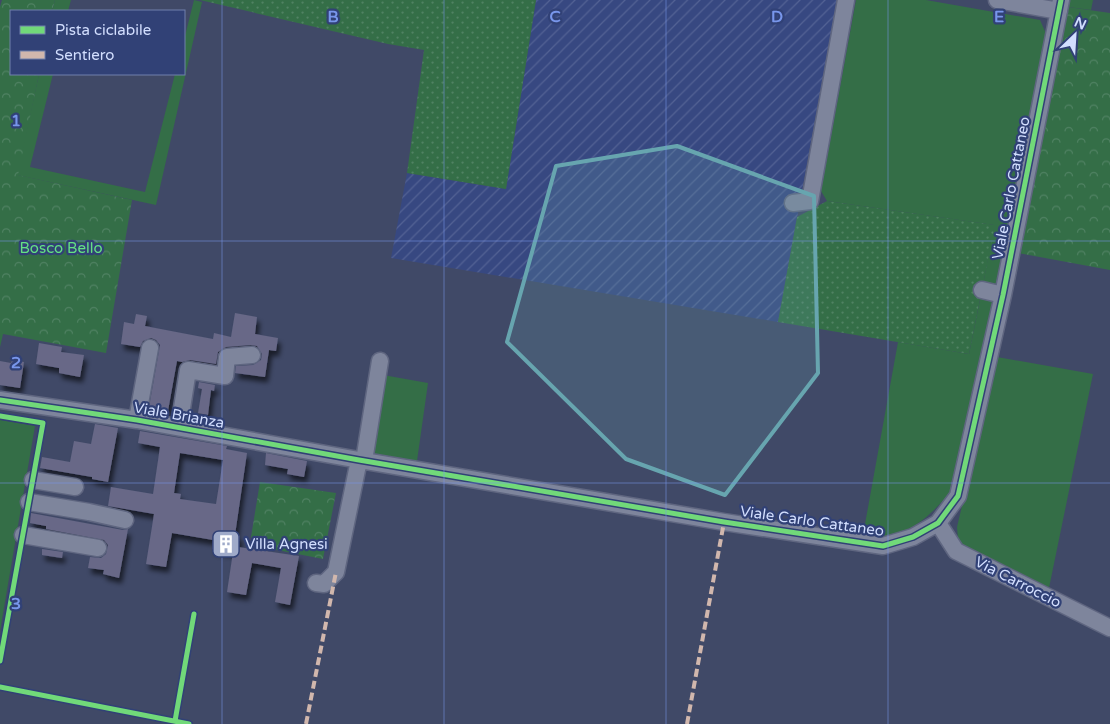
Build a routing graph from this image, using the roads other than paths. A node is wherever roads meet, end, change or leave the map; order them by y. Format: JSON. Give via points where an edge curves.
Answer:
{"nodes":[{"id":1,"x":846,"y":0,"type":"edge"},
{"id":2,"x":997,"y":0,"type":"edge"},
{"id":3,"x":1060,"y":6,"type":"edge"},
{"id":4,"x":793,"y":203,"type":"dead end"},
{"id":5,"x":982,"y":290,"type":"dead end"},
{"id":6,"x":1003,"y":295,"type":"junction"},
{"id":7,"x":150,"y":348,"type":"dead end"},
{"id":8,"x":252,"y":355,"type":"dead end"},
{"id":9,"x":380,"y":361,"type":"dead end"},
{"id":10,"x":0,"y":400,"type":"edge"},
{"id":11,"x":137,"y":420,"type":"junction"},
{"id":12,"x":179,"y":427,"type":"junction"},
{"id":13,"x":359,"y":460,"type":"junction"},
{"id":14,"x":33,"y":480,"type":"dead end"},
{"id":15,"x":75,"y":487,"type":"dead end"},
{"id":16,"x":29,"y":502,"type":"dead end"},
{"id":17,"x":125,"y":520,"type":"dead end"},
{"id":18,"x":938,"y":523,"type":"junction"},
{"id":19,"x":23,"y":535,"type":"dead end"},
{"id":20,"x":98,"y":548,"type":"dead end"},
{"id":21,"x":316,"y":583,"type":"dead end"},
{"id":22,"x":1110,"y":628,"type":"edge"}],
"edges":[{"from":1,"to":4,"type":"street","via":[[810,201]]},
{"from":2,"to":3,"type":"street"},
{"from":3,"to":6,"type":"street","name":"Viale Carlo Cattaneo"},
{"from":5,"to":6,"type":"street"},
{"from":6,"to":18,"type":"street","name":"Viale Carlo Cattaneo","via":[[958,496]]},
{"from":7,"to":11,"type":"street"},
{"from":8,"to":12,"type":"street","via":[[227,357],[225,376],[188,370]]},
{"from":9,"to":13,"type":"street"},
{"from":10,"to":11,"type":"street","name":"Viale Brianza"},
{"from":11,"to":12,"type":"street","name":"Viale Brianza"},
{"from":12,"to":13,"type":"street","name":"Viale Brianza"},
{"from":13,"to":18,"type":"street","name":"Viale Carlo Cattaneo","via":[[883,546],[913,537]]},
{"from":13,"to":21,"type":"street","via":[[336,572],[324,584]]},
{"from":14,"to":15,"type":"street"},
{"from":16,"to":17,"type":"street"},
{"from":18,"to":22,"type":"street","name":"Via Carroccio","via":[[956,552]]},
{"from":19,"to":20,"type":"street"}]}
